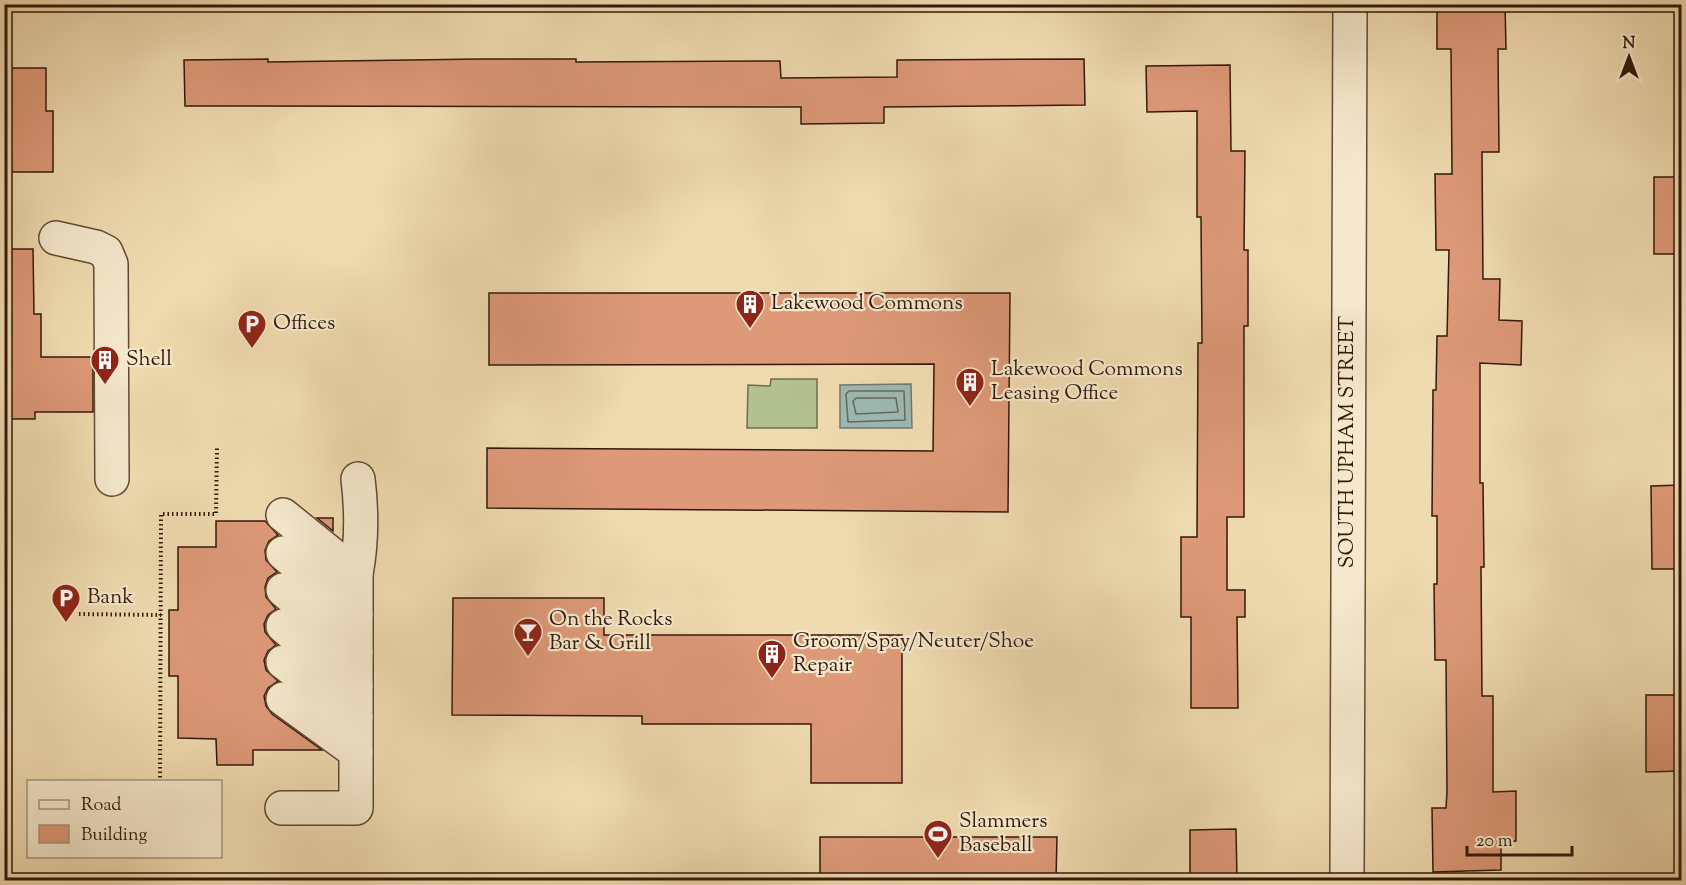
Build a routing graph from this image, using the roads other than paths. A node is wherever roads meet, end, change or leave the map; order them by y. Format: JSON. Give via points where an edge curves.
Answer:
{"nodes":[{"id":1,"x":1350,"y":4,"type":"edge"},
{"id":2,"x":56,"y":238,"type":"dead end"},
{"id":3,"x":112,"y":479,"type":"dead end"},
{"id":4,"x":358,"y":479,"type":"dead end"},
{"id":5,"x":283,"y":515,"type":"dead end"},
{"id":6,"x":283,"y":553,"type":"dead end"},
{"id":7,"x":356,"y":574,"type":"junction"},
{"id":8,"x":283,"y":590,"type":"dead end"},
{"id":9,"x":356,"y":614,"type":"junction"},
{"id":10,"x":283,"y":626,"type":"dead end"},
{"id":11,"x":356,"y":652,"type":"junction"},
{"id":12,"x":283,"y":662,"type":"dead end"},
{"id":13,"x":283,"y":699,"type":"dead end"},
{"id":14,"x":356,"y":701,"type":"junction"},
{"id":15,"x":356,"y":752,"type":"junction"},
{"id":16,"x":282,"y":808,"type":"dead end"},
{"id":17,"x":1347,"y":880,"type":"edge"}],
"edges":[{"from":1,"to":17,"type":"street","name":"SOUTH UPHAM STREET"},
{"from":2,"to":3,"type":"street","via":[[96,247],[106,252],[111,264]]},
{"from":4,"to":7,"type":"street","via":[[361,546]]},
{"from":5,"to":7,"type":"street"},
{"from":6,"to":9,"type":"street"},
{"from":7,"to":9,"type":"street"},
{"from":8,"to":11,"type":"street"},
{"from":9,"to":11,"type":"street"},
{"from":10,"to":14,"type":"street"},
{"from":11,"to":14,"type":"street"},
{"from":12,"to":14,"type":"street"},
{"from":13,"to":15,"type":"street"},
{"from":14,"to":15,"type":"street"},
{"from":15,"to":16,"type":"street","via":[[356,808]]}]}
